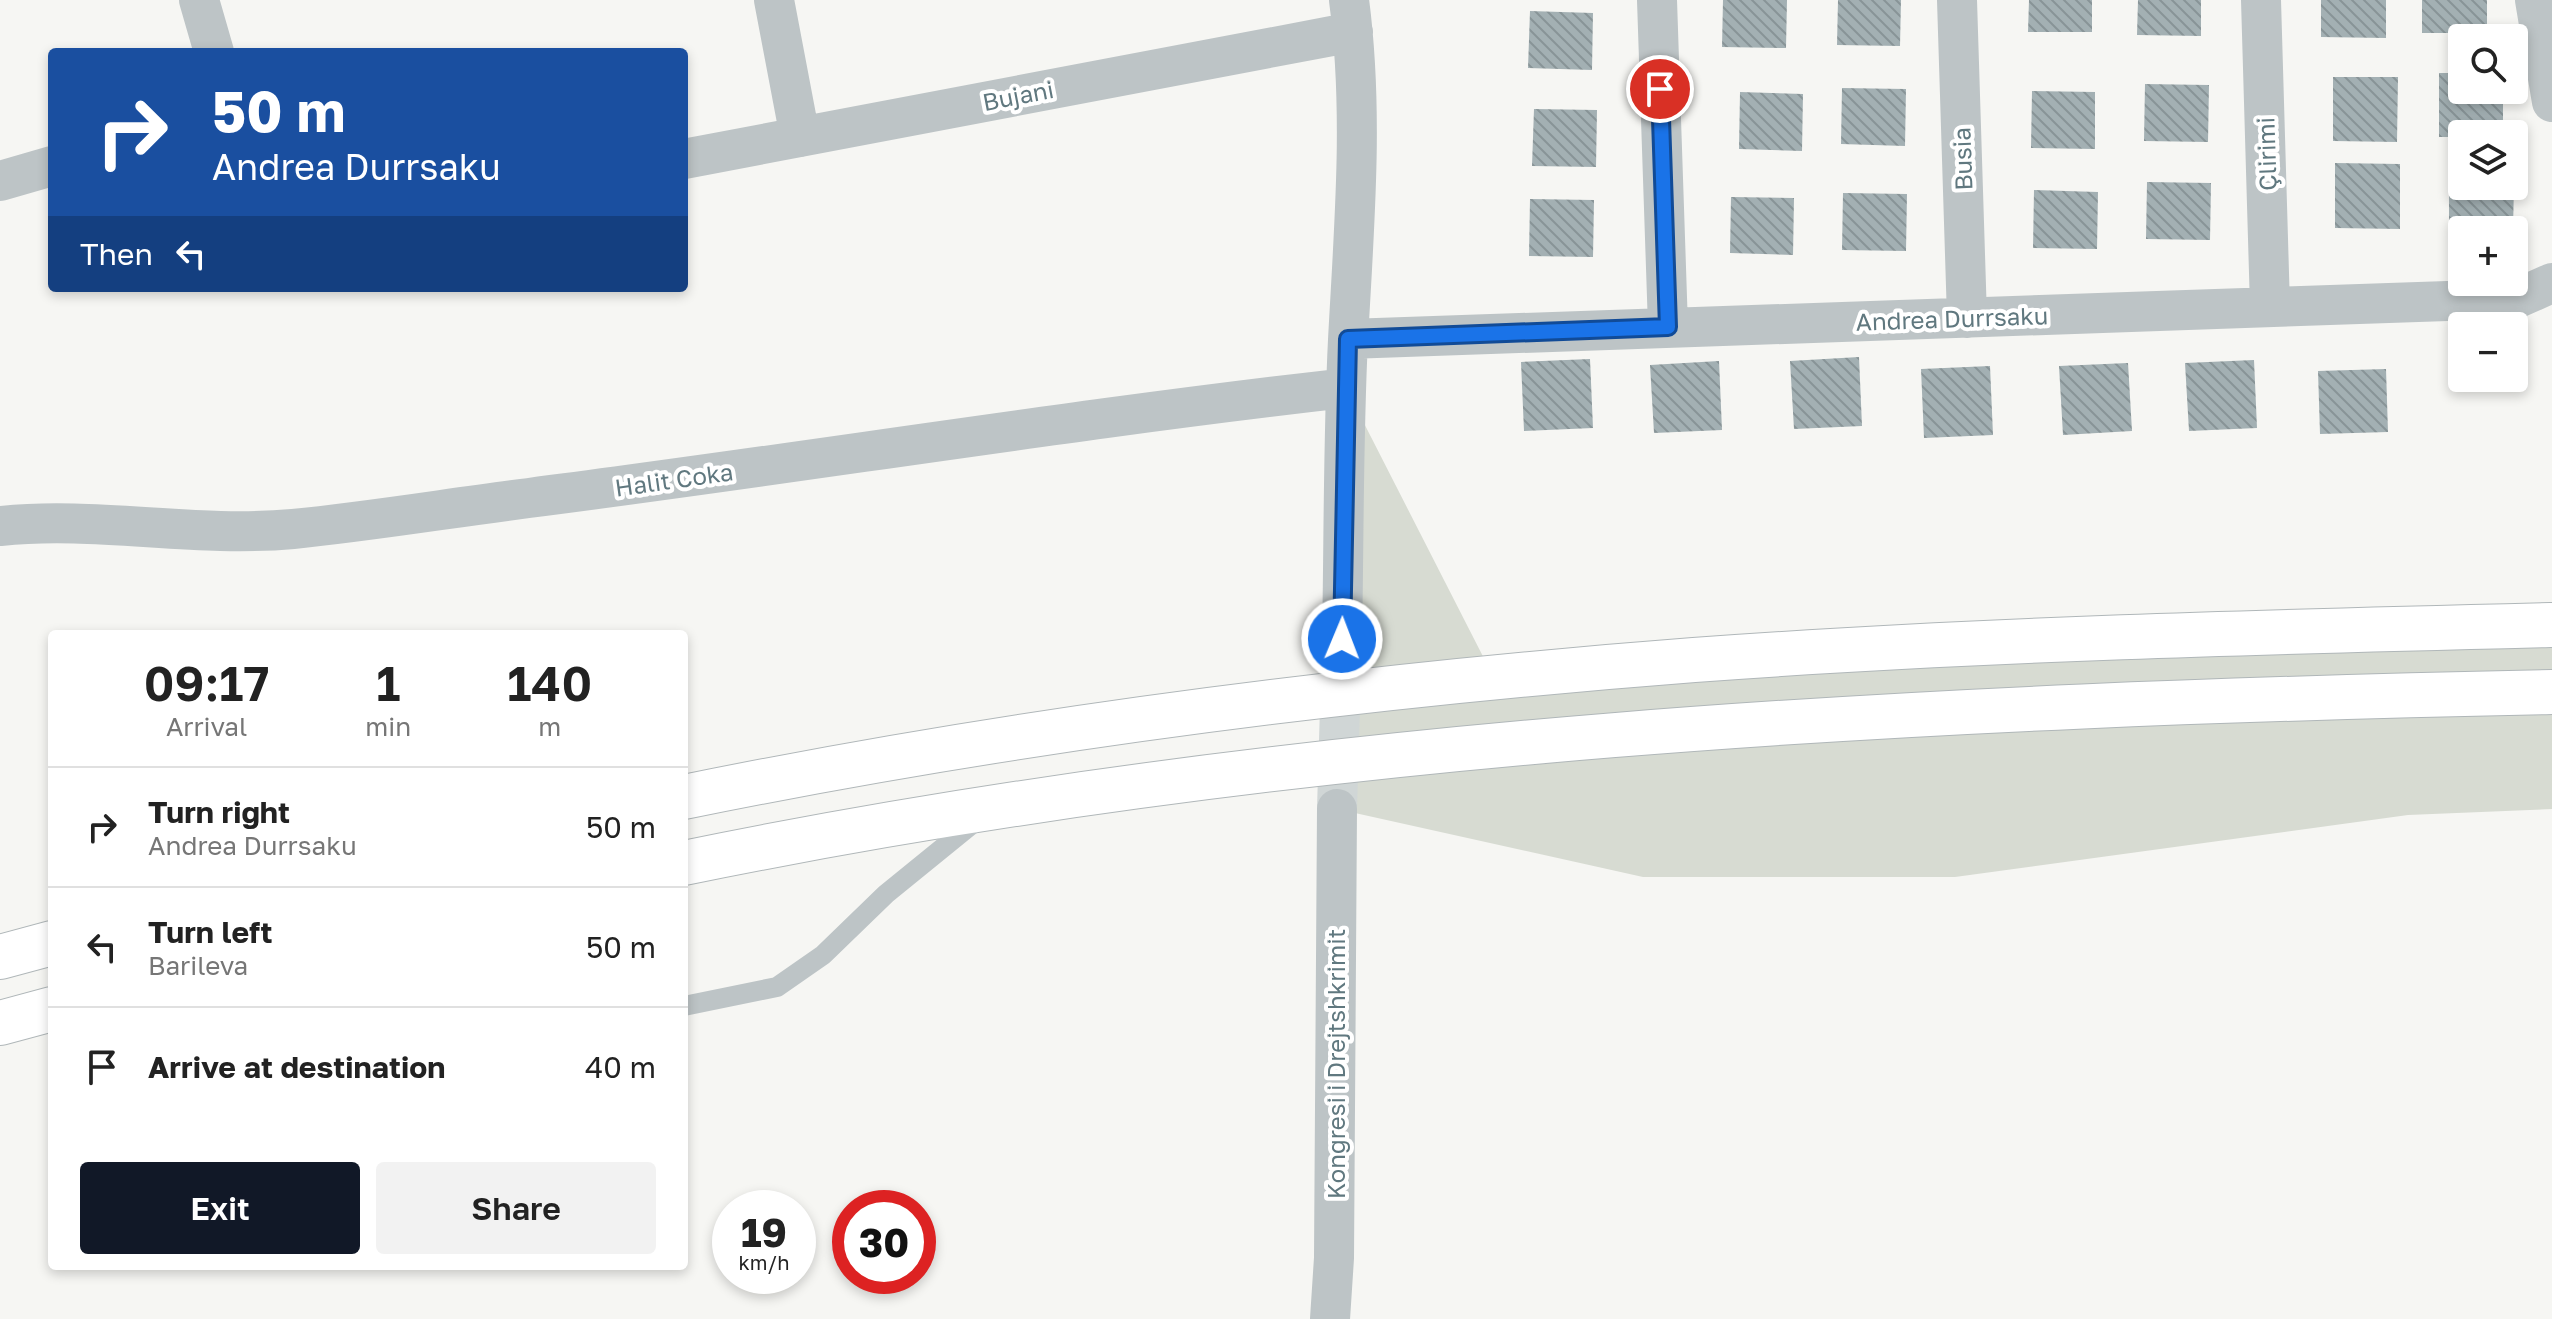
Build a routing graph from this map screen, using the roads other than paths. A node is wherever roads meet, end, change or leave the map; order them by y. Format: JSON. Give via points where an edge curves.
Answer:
{"nodes":[{"id":1,"x":199,"y":0,"type":"edge"},
{"id":2,"x":774,"y":0,"type":"edge"},
{"id":3,"x":1657,"y":0,"type":"edge"},
{"id":4,"x":1957,"y":0,"type":"edge"},
{"id":5,"x":2261,"y":0,"type":"edge"},
{"id":6,"x":2535,"y":0,"type":"edge"},
{"id":7,"x":1351,"y":16,"type":"edge"},
{"id":8,"x":213,"y":48,"type":"edge"},
{"id":9,"x":2552,"y":102,"type":"edge"},
{"id":10,"x":800,"y":137,"type":"junction"},
{"id":11,"x":688,"y":158,"type":"edge"},
{"id":12,"x":48,"y":167,"type":"edge"},
{"id":13,"x":0,"y":181,"type":"edge"},
{"id":14,"x":2552,"y":283,"type":"edge"},
{"id":15,"x":2270,"y":307,"type":"junction"},
{"id":16,"x":1967,"y":318,"type":"junction"},
{"id":17,"x":1668,"y":327,"type":"junction"},
{"id":18,"x":1348,"y":339,"type":"junction"},
{"id":19,"x":1346,"y":388,"type":"junction"},
{"id":20,"x":0,"y":526,"type":"edge"},
{"id":21,"x":2552,"y":625,"type":"edge"},
{"id":22,"x":1342,"y":639,"type":"tunnel mouth"},
{"id":23,"x":2552,"y":692,"type":"edge"},
{"id":24,"x":688,"y":796,"type":"edge"},
{"id":25,"x":990,"y":809,"type":"junction"},
{"id":26,"x":1337,"y":809,"type":"tunnel mouth"},
{"id":27,"x":688,"y":862,"type":"edge"},
{"id":28,"x":48,"y":944,"type":"edge"},
{"id":29,"x":0,"y":957,"type":"edge"},
{"id":30,"x":688,"y":1005,"type":"edge"},
{"id":31,"x":48,"y":1010,"type":"edge"},
{"id":32,"x":0,"y":1023,"type":"edge"},
{"id":33,"x":1330,"y":1319,"type":"edge"}],
"edges":[{"from":1,"to":8,"type":"street"},
{"from":2,"to":10,"type":"street"},
{"from":3,"to":17,"type":"street"},
{"from":4,"to":16,"type":"street","name":"Busia"},
{"from":5,"to":15,"type":"street","name":"Çlirimi"},
{"from":6,"to":9,"type":"street"},
{"from":7,"to":10,"type":"street","name":"Bujani"},
{"from":7,"to":18,"type":"street","via":[[1356,217]]},
{"from":10,"to":11,"type":"street","name":"Bujani"},
{"from":12,"to":13,"type":"street"},
{"from":14,"to":15,"type":"street","name":"Andrea Durrsaku","via":[[2518,298]]},
{"from":15,"to":16,"type":"street","name":"Andrea Durrsaku"},
{"from":16,"to":17,"type":"street","name":"Andrea Durrsaku"},
{"from":17,"to":18,"type":"street","name":"Andrea Durrsaku"},
{"from":18,"to":19,"type":"street"},
{"from":19,"to":20,"type":"street","name":"Halit Coka","via":[[290,529]]},
{"from":19,"to":22,"type":"street"},
{"from":21,"to":24,"type":"highway","via":[[1923,646],[1494,678],[1125,720]]},
{"from":23,"to":25,"type":"highway","via":[[1896,714],[1369,757]]},
{"from":25,"to":27,"type":"highway"},
{"from":25,"to":30,"type":"lane","via":[[886,894],[823,955],[777,987]]},
{"from":26,"to":33,"type":"street","name":"Kongresi i Drejtshkrimit"},
{"from":28,"to":29,"type":"highway"},
{"from":31,"to":32,"type":"highway"}]}
